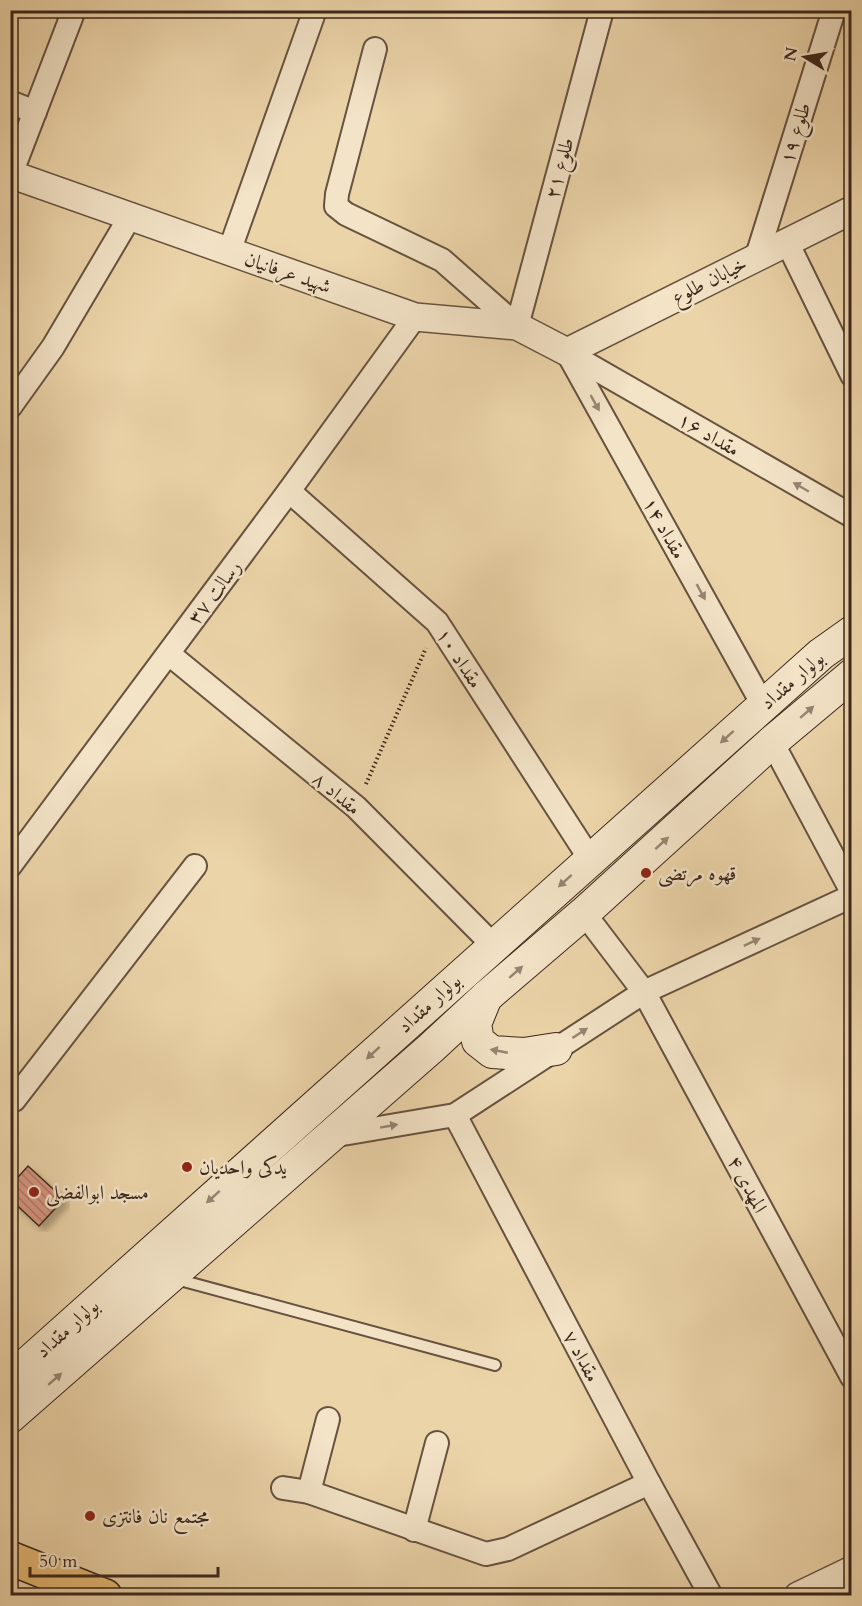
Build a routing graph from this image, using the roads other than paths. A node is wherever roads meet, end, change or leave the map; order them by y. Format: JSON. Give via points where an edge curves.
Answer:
{"nodes":[{"id":1,"x":74,"y":10,"type":"edge"},
{"id":2,"x":315,"y":10,"type":"edge"},
{"id":3,"x":602,"y":10,"type":"edge"},
{"id":4,"x":834,"y":10,"type":"edge"},
{"id":5,"x":375,"y":49,"type":"dead end"},
{"id":6,"x":10,"y":102,"type":"edge"},
{"id":7,"x":35,"y":112,"type":"junction"},
{"id":8,"x":11,"y":174,"type":"edge"},
{"id":9,"x":852,"y":210,"type":"edge"},
{"id":10,"x":131,"y":215,"type":"junction"},
{"id":11,"x":787,"y":242,"type":"junction"},
{"id":12,"x":230,"y":252,"type":"junction"},
{"id":13,"x":757,"y":256,"type":"junction"},
{"id":14,"x":415,"y":317,"type":"junction"},
{"id":15,"x":517,"y":326,"type":"junction"},
{"id":16,"x":567,"y":352,"type":"junction"},
{"id":17,"x":852,"y":375,"type":"edge"},
{"id":18,"x":10,"y":407,"type":"edge"},
{"id":19,"x":290,"y":491,"type":"junction"},
{"id":20,"x":852,"y":516,"type":"edge"},
{"id":21,"x":852,"y":632,"type":"edge"},
{"id":22,"x":169,"y":654,"type":"junction"},
{"id":23,"x":852,"y":675,"type":"edge"},
{"id":24,"x":763,"y":705,"type":"junction"},
{"id":25,"x":772,"y":742,"type":"junction"},
{"id":26,"x":590,"y":859,"type":"junction"},
{"id":27,"x":10,"y":866,"type":"edge"},
{"id":28,"x":195,"y":866,"type":"dead end"},
{"id":29,"x":852,"y":894,"type":"edge"},
{"id":30,"x":584,"y":913,"type":"junction"},
{"id":31,"x":493,"y":945,"type":"junction"},
{"id":32,"x":644,"y":992,"type":"junction"},
{"id":33,"x":486,"y":997,"type":"junction"},
{"id":34,"x":556,"y":1049,"type":"junction"},
{"id":35,"x":10,"y":1097,"type":"edge"},
{"id":36,"x":455,"y":1115,"type":"junction"},
{"id":37,"x":331,"y":1136,"type":"junction"},
{"id":38,"x":171,"y":1278,"type":"junction"},
{"id":39,"x":495,"y":1365,"type":"dead end"},
{"id":40,"x":852,"y":1377,"type":"edge"},
{"id":41,"x":10,"y":1379,"type":"edge"},
{"id":42,"x":10,"y":1417,"type":"edge"},
{"id":43,"x":328,"y":1419,"type":"dead end"},
{"id":44,"x":437,"y":1443,"type":"dead end"},
{"id":45,"x":649,"y":1483,"type":"junction"},
{"id":46,"x":283,"y":1488,"type":"dead end"},
{"id":47,"x":309,"y":1492,"type":"junction"},
{"id":48,"x":414,"y":1530,"type":"junction"},
{"id":49,"x":10,"y":1558,"type":"edge"},
{"id":50,"x":852,"y":1570,"type":"edge"},
{"id":51,"x":105,"y":1596,"type":"edge"},
{"id":52,"x":711,"y":1596,"type":"edge"},
{"id":53,"x":798,"y":1596,"type":"edge"}],
"edges":[{"from":1,"to":7,"type":"street"},
{"from":2,"to":12,"type":"street"},
{"from":3,"to":15,"type":"street","name":"طلوع ۲۱"},
{"from":4,"to":13,"type":"street","name":"طلوع ۱۹"},
{"from":5,"to":15,"type":"street","via":[[336,206],[442,260]]},
{"from":6,"to":7,"type":"street"},
{"from":7,"to":8,"type":"street"},
{"from":8,"to":10,"type":"street","name":"شهید عرفانیان"},
{"from":9,"to":11,"type":"street","name":"خیابان طلوع"},
{"from":10,"to":12,"type":"street","name":"شهید عرفانیان"},
{"from":10,"to":18,"type":"street","via":[[53,346]]},
{"from":11,"to":13,"type":"street","name":"خیابان طلوع"},
{"from":11,"to":17,"type":"street"},
{"from":12,"to":14,"type":"street","name":"شهید عرفانیان"},
{"from":13,"to":16,"type":"street","name":"خیابان طلوع"},
{"from":14,"to":15,"type":"street","name":"شهید عرفانیان"},
{"from":14,"to":19,"type":"street","name":"رسالت ۳۷"},
{"from":15,"to":16,"type":"street","name":"شهید عرفانیان"},
{"from":20,"to":16,"type":"street","name":"مقداد ۱۶","one_way":true},
{"from":16,"to":24,"type":"street","name":"مقداد ۱۴","one_way":true},
{"from":19,"to":22,"type":"street","name":"رسالت ۳۷"},
{"from":19,"to":26,"type":"street","name":"مقداد ۱۰","via":[[437,622]]},
{"from":21,"to":24,"type":"main road","name":"بولوار مقداد"},
{"from":22,"to":27,"type":"street","name":"رسالت ۳۷"},
{"from":22,"to":31,"type":"street","name":"مقداد ۸","via":[[356,807]]},
{"from":25,"to":23,"type":"main road","name":"بولوار مقداد","one_way":true},
{"from":24,"to":26,"type":"main road","name":"بولوار مقداد","one_way":true},
{"from":25,"to":29,"type":"street"},
{"from":30,"to":25,"type":"main road","name":"بولوار مقداد","one_way":true},
{"from":26,"to":31,"type":"main road","name":"بولوار مقداد","one_way":true},
{"from":28,"to":35,"type":"street","via":[[14,1100]]},
{"from":32,"to":29,"type":"street","one_way":true},
{"from":30,"to":32,"type":"street","name":"المهدی ۴"},
{"from":33,"to":30,"type":"main road","name":"بولوار مقداد","one_way":true},
{"from":31,"to":41,"type":"main road","name":"بولوار مقداد","one_way":true},
{"from":34,"to":32,"type":"street","one_way":true},
{"from":32,"to":40,"type":"street","name":"المهدی ۴"},
{"from":34,"to":33,"type":"main road","one_way":true,"via":[[524,1054],[492,1052],[478,1041],[475,1024]]},
{"from":33,"to":37,"type":"main road","name":"بولوار مقداد"},
{"from":34,"to":36,"type":"street"},
{"from":37,"to":36,"type":"street","one_way":true},
{"from":36,"to":45,"type":"street","name":"مقداد ۷"},
{"from":37,"to":38,"type":"main road","name":"بولوار مقداد"},
{"from":38,"to":39,"type":"lane"},
{"from":42,"to":38,"type":"main road","name":"بولوار مقداد","one_way":true},
{"from":43,"to":47,"type":"street"},
{"from":44,"to":48,"type":"street"},
{"from":45,"to":48,"type":"street","via":[[497,1552],[486,1554]]},
{"from":45,"to":52,"type":"street","name":"مقداد ۷"},
{"from":46,"to":47,"type":"street"},
{"from":47,"to":48,"type":"street"},
{"from":49,"to":51,"type":"main road"},
{"from":50,"to":53,"type":"street"}]}
